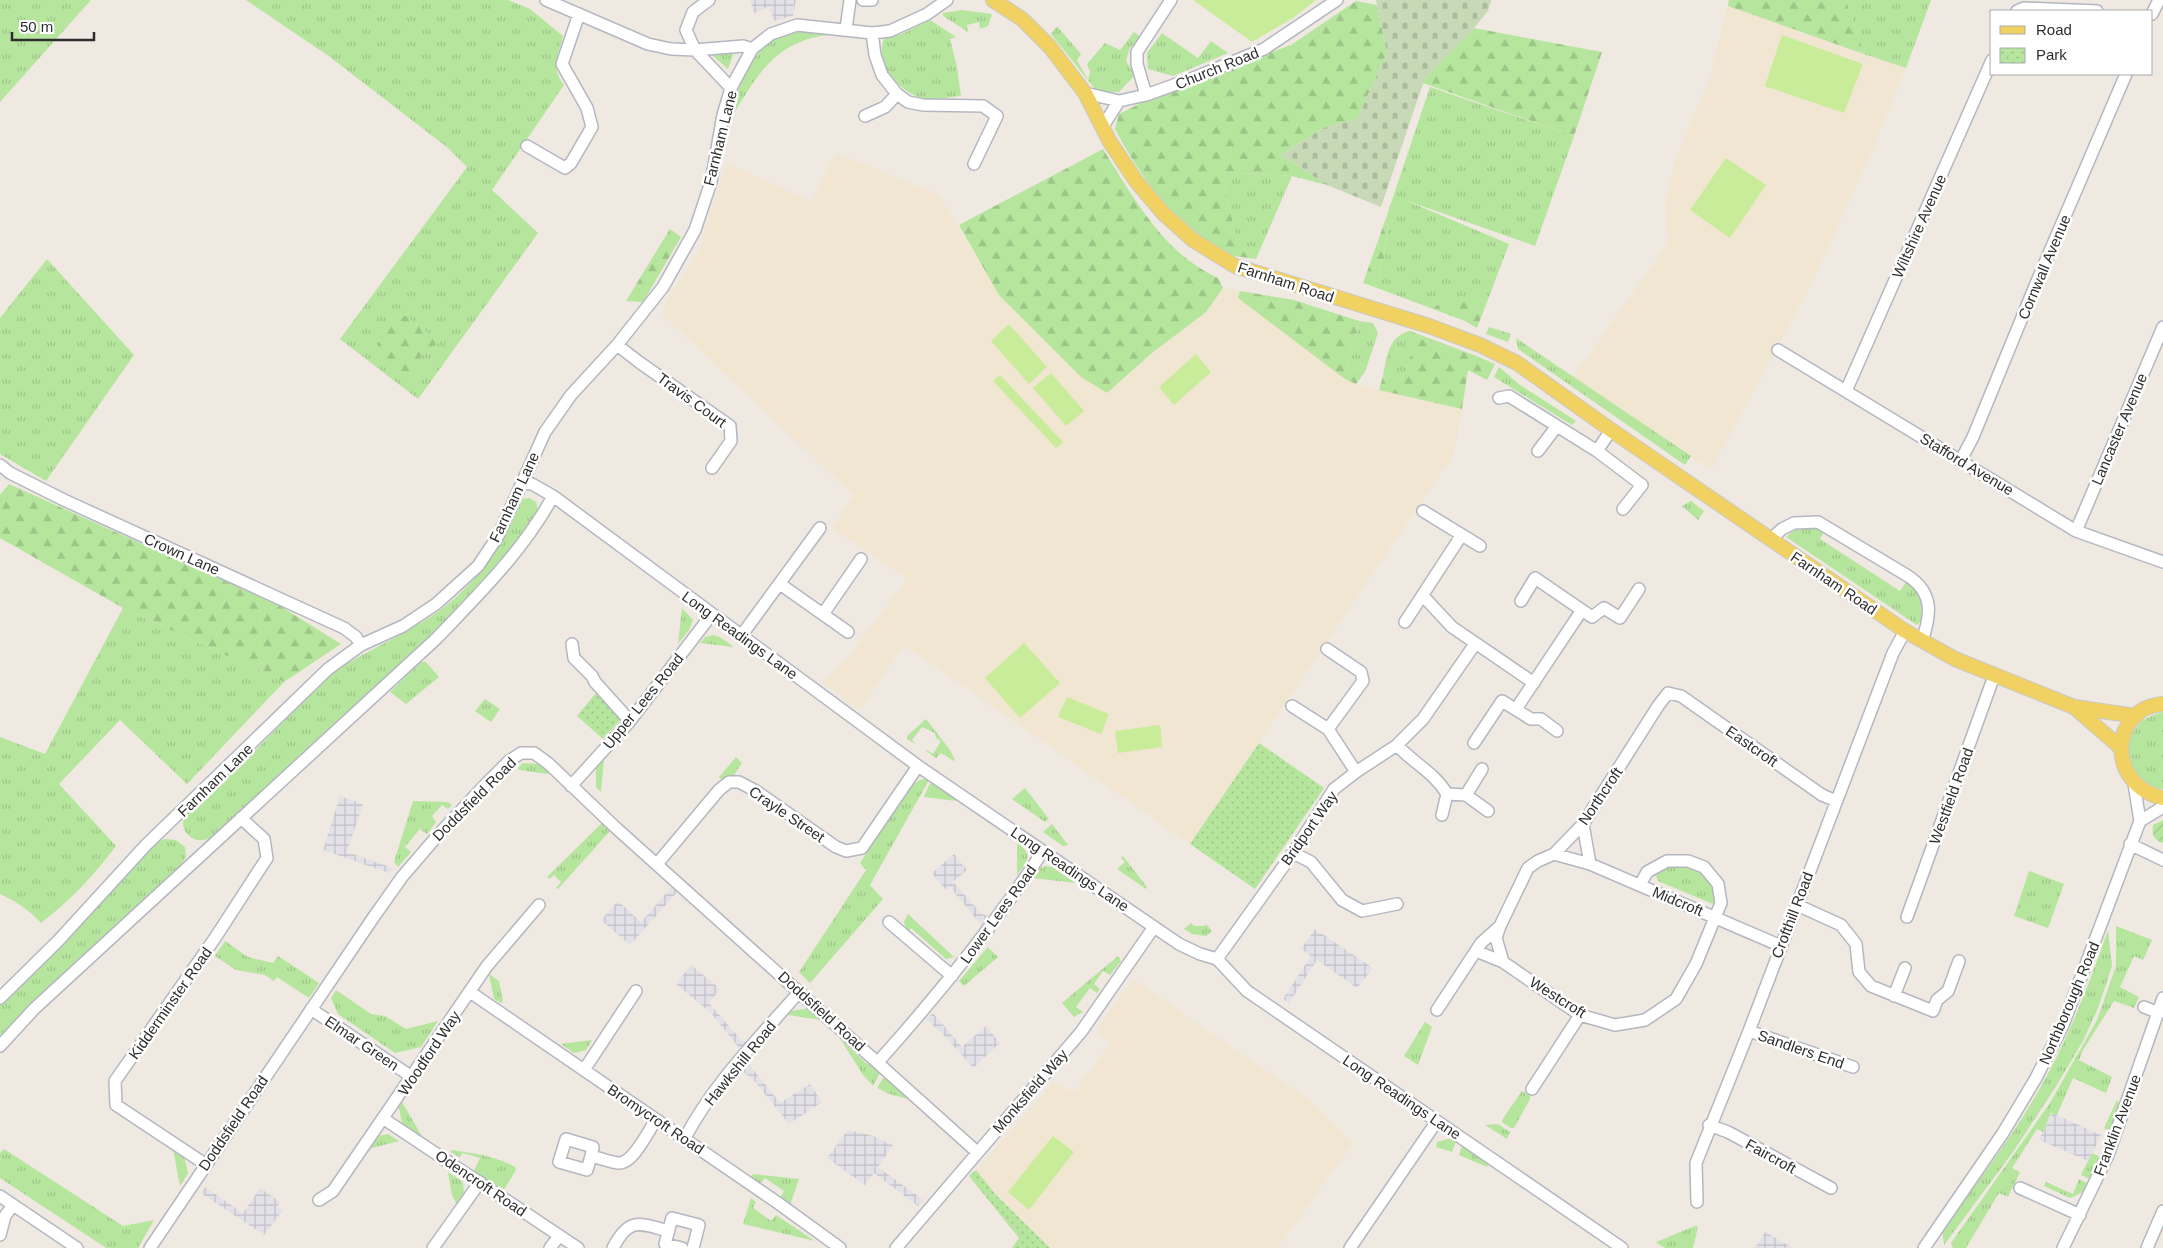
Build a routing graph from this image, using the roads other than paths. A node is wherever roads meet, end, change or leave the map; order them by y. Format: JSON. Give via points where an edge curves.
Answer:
{"nodes":[{"id":1,"x":546,"y":0,"type":"edge"},
{"id":2,"x":709,"y":0,"type":"edge"},
{"id":3,"x":850,"y":0,"type":"edge"},
{"id":4,"x":863,"y":0,"type":"edge"},
{"id":5,"x":872,"y":0,"type":"edge"},
{"id":6,"x":947,"y":0,"type":"edge"},
{"id":7,"x":993,"y":0,"type":"edge"},
{"id":8,"x":1171,"y":0,"type":"edge"},
{"id":9,"x":1337,"y":0,"type":"edge"},
{"id":10,"x":2159,"y":0,"type":"edge"},
{"id":11,"x":2081,"y":5,"type":"edge"},
{"id":12,"x":2019,"y":10,"type":"edge"},
{"id":13,"x":2094,"y":10,"type":"edge"},
{"id":14,"x":2153,"y":12,"type":"edge"},
{"id":15,"x":579,"y":14,"type":"junction"},
{"id":16,"x":846,"y":29,"type":"junction"},
{"id":17,"x":872,"y":33,"type":"junction"},
{"id":18,"x":752,"y":49,"type":"junction"},
{"id":19,"x":695,"y":50,"type":"junction"},
{"id":20,"x":1990,"y":65,"type":"edge"},
{"id":21,"x":2126,"y":75,"type":"edge"},
{"id":22,"x":731,"y":88,"type":"junction"},
{"id":23,"x":1085,"y":93,"type":"junction"},
{"id":24,"x":897,"y":94,"type":"junction"},
{"id":25,"x":1146,"y":95,"type":"junction"},
{"id":26,"x":1118,"y":101,"type":"junction"},
{"id":27,"x":865,"y":116,"type":"dead end"},
{"id":28,"x":1103,"y":126,"type":"junction"},
{"id":29,"x":527,"y":146,"type":"dead end"},
{"id":30,"x":974,"y":164,"type":"dead end"},
{"id":31,"x":2163,"y":327,"type":"edge"},
{"id":32,"x":617,"y":345,"type":"junction"},
{"id":33,"x":1778,"y":350,"type":"dead end"},
{"id":34,"x":1846,"y":391,"type":"junction"},
{"id":35,"x":1499,"y":398,"type":"dead end"},
{"id":36,"x":1556,"y":426,"type":"junction"},
{"id":37,"x":1611,"y":430,"type":"junction"},
{"id":38,"x":1596,"y":451,"type":"junction"},
{"id":39,"x":1538,"y":452,"type":"dead end"},
{"id":40,"x":1961,"y":460,"type":"junction"},
{"id":41,"x":0,"y":465,"type":"edge"},
{"id":42,"x":712,"y":468,"type":"dead end"},
{"id":43,"x":522,"y":484,"type":"junction"},
{"id":44,"x":553,"y":496,"type":"junction"},
{"id":45,"x":1623,"y":509,"type":"dead end"},
{"id":46,"x":1423,"y":511,"type":"dead end"},
{"id":47,"x":820,"y":528,"type":"dead end"},
{"id":48,"x":2076,"y":531,"type":"junction"},
{"id":49,"x":1461,"y":536,"type":"junction"},
{"id":50,"x":1771,"y":539,"type":"junction"},
{"id":51,"x":1480,"y":546,"type":"dead end"},
{"id":52,"x":860,"y":558,"type":"dead end"},
{"id":53,"x":2163,"y":562,"type":"edge"},
{"id":54,"x":780,"y":584,"type":"junction"},
{"id":55,"x":1639,"y":589,"type":"dead end"},
{"id":56,"x":1423,"y":596,"type":"junction"},
{"id":57,"x":1520,"y":601,"type":"dead end"},
{"id":58,"x":1582,"y":610,"type":"junction"},
{"id":59,"x":712,"y":614,"type":"junction"},
{"id":60,"x":823,"y":614,"type":"junction"},
{"id":61,"x":1405,"y":622,"type":"dead end"},
{"id":62,"x":848,"y":632,"type":"dead end"},
{"id":63,"x":1905,"y":632,"type":"junction"},
{"id":64,"x":741,"y":636,"type":"junction"},
{"id":65,"x":1922,"y":641,"type":"junction"},
{"id":66,"x":572,"y":644,"type":"dead end"},
{"id":67,"x":1474,"y":644,"type":"junction"},
{"id":68,"x":361,"y":645,"type":"junction"},
{"id":69,"x":1327,"y":649,"type":"dead end"},
{"id":70,"x":1994,"y":676,"type":"junction"},
{"id":71,"x":1534,"y":684,"type":"junction"},
{"id":72,"x":1668,"y":693,"type":"joint"},
{"id":73,"x":2163,"y":704,"type":"edge"},
{"id":74,"x":1292,"y":706,"type":"dead end"},
{"id":75,"x":2074,"y":707,"type":"junction"},
{"id":76,"x":1516,"y":709,"type":"junction"},
{"id":77,"x":2136,"y":716,"type":"junction"},
{"id":78,"x":630,"y":720,"type":"junction"},
{"id":79,"x":1328,"y":729,"type":"junction"},
{"id":80,"x":1557,"y":730,"type":"dead end"},
{"id":81,"x":1474,"y":742,"type":"dead end"},
{"id":82,"x":1397,"y":745,"type":"junction"},
{"id":83,"x":2121,"y":748,"type":"junction"},
{"id":84,"x":918,"y":766,"type":"junction"},
{"id":85,"x":1482,"y":769,"type":"dead end"},
{"id":86,"x":1356,"y":772,"type":"junction"},
{"id":87,"x":2134,"y":784,"type":"junction"},
{"id":88,"x":571,"y":786,"type":"junction"},
{"id":89,"x":1447,"y":794,"type":"junction"},
{"id":90,"x":1466,"y":795,"type":"junction"},
{"id":91,"x":2163,"y":798,"type":"edge"},
{"id":92,"x":1836,"y":801,"type":"junction"},
{"id":93,"x":2163,"y":807,"type":"edge"},
{"id":94,"x":1488,"y":811,"type":"dead end"},
{"id":95,"x":1442,"y":815,"type":"dead end"},
{"id":96,"x":242,"y":818,"type":"junction"},
{"id":97,"x":2140,"y":821,"type":"junction"},
{"id":98,"x":1583,"y":824,"type":"junction"},
{"id":99,"x":2130,"y":844,"type":"junction"},
{"id":100,"x":1043,"y":851,"type":"junction"},
{"id":101,"x":1293,"y":853,"type":"junction"},
{"id":102,"x":1554,"y":854,"type":"junction"},
{"id":103,"x":2163,"y":860,"type":"edge"},
{"id":104,"x":657,"y":864,"type":"junction"},
{"id":105,"x":1590,"y":864,"type":"junction"},
{"id":106,"x":1640,"y":885,"type":"junction"},
{"id":107,"x":1397,"y":904,"type":"dead end"},
{"id":108,"x":539,"y":905,"type":"dead end"},
{"id":109,"x":1796,"y":905,"type":"junction"},
{"id":110,"x":1715,"y":917,"type":"junction"},
{"id":111,"x":1907,"y":917,"type":"dead end"},
{"id":112,"x":889,"y":922,"type":"dead end"},
{"id":113,"x":1500,"y":926,"type":"junction"},
{"id":114,"x":1154,"y":927,"type":"junction"},
{"id":115,"x":1781,"y":946,"type":"junction"},
{"id":116,"x":1476,"y":951,"type":"junction"},
{"id":117,"x":1217,"y":959,"type":"junction"},
{"id":118,"x":1959,"y":961,"type":"dead end"},
{"id":119,"x":1503,"y":962,"type":"junction"},
{"id":120,"x":1906,"y":968,"type":"dead end"},
{"id":121,"x":952,"y":976,"type":"junction"},
{"id":122,"x":636,"y":991,"type":"dead end"},
{"id":123,"x":800,"y":991,"type":"junction"},
{"id":124,"x":470,"y":992,"type":"junction"},
{"id":125,"x":1894,"y":996,"type":"junction"},
{"id":126,"x":0,"y":998,"type":"edge"},
{"id":127,"x":2163,"y":998,"type":"edge"},
{"id":128,"x":2144,"y":1007,"type":"dead end"},
{"id":129,"x":311,"y":1009,"type":"junction"},
{"id":130,"x":1437,"y":1010,"type":"dead end"},
{"id":131,"x":2159,"y":1013,"type":"junction"},
{"id":132,"x":1580,"y":1015,"type":"junction"},
{"id":133,"x":1748,"y":1031,"type":"junction"},
{"id":134,"x":0,"y":1046,"type":"edge"},
{"id":135,"x":878,"y":1062,"type":"junction"},
{"id":136,"x":1853,"y":1067,"type":"dead end"},
{"id":137,"x":584,"y":1070,"type":"junction"},
{"id":138,"x":412,"y":1077,"type":"junction"},
{"id":139,"x":1532,"y":1089,"type":"dead end"},
{"id":140,"x":384,"y":1118,"type":"junction"},
{"id":141,"x":656,"y":1120,"type":"junction"},
{"id":142,"x":1437,"y":1121,"type":"junction"},
{"id":143,"x":1710,"y":1125,"type":"junction"},
{"id":144,"x":684,"y":1138,"type":"junction"},
{"id":145,"x":977,"y":1152,"type":"junction"},
{"id":146,"x":591,"y":1156,"type":"dead end"},
{"id":147,"x":205,"y":1164,"type":"junction"},
{"id":148,"x":480,"y":1182,"type":"junction"},
{"id":149,"x":1831,"y":1188,"type":"dead end"},
{"id":150,"x":2020,"y":1188,"type":"dead end"},
{"id":151,"x":0,"y":1196,"type":"edge"},
{"id":152,"x":319,"y":1200,"type":"dead end"},
{"id":153,"x":1697,"y":1202,"type":"dead end"},
{"id":154,"x":13,"y":1205,"type":"junction"},
{"id":155,"x":2163,"y":1211,"type":"edge"},
{"id":156,"x":2080,"y":1215,"type":"junction"},
{"id":157,"x":668,"y":1231,"type":"junction"},
{"id":158,"x":0,"y":1235,"type":"edge"},
{"id":159,"x":559,"y":1236,"type":"junction"},
{"id":160,"x":152,"y":1244,"type":"edge"},
{"id":161,"x":77,"y":1248,"type":"edge"},
{"id":162,"x":165,"y":1248,"type":"edge"},
{"id":163,"x":433,"y":1248,"type":"edge"},
{"id":164,"x":550,"y":1248,"type":"edge"},
{"id":165,"x":578,"y":1248,"type":"edge"},
{"id":166,"x":613,"y":1248,"type":"edge"},
{"id":167,"x":682,"y":1248,"type":"edge"},
{"id":168,"x":693,"y":1248,"type":"edge"},
{"id":169,"x":840,"y":1248,"type":"edge"},
{"id":170,"x":896,"y":1248,"type":"edge"},
{"id":171,"x":1350,"y":1248,"type":"edge"},
{"id":172,"x":1622,"y":1248,"type":"edge"},
{"id":173,"x":1924,"y":1248,"type":"edge"},
{"id":174,"x":2063,"y":1248,"type":"edge"},
{"id":175,"x":2147,"y":1248,"type":"edge"}],
"edges":[{"from":1,"to":15,"type":"street"},
{"from":2,"to":19,"type":"street","via":[[693,12],[686,30]]},
{"from":3,"to":16,"type":"street"},
{"from":4,"to":5,"type":"street"},
{"from":6,"to":17,"type":"street","name":"Farnham Lane","via":[[890,32]]},
{"from":7,"to":23,"type":"main road","name":"Farnham Road","via":[[1022,19],[1050,47]]},
{"from":8,"to":25,"type":"street","via":[[1137,52]]},
{"from":9,"to":25,"type":"street","name":"Church Road","via":[[1264,49]]},
{"from":10,"to":14,"type":"street"},
{"from":11,"to":12,"type":"street"},
{"from":11,"to":13,"type":"street"},
{"from":15,"to":19,"type":"street","via":[[648,44]]},
{"from":15,"to":29,"type":"street","via":[[562,64],[587,108],[592,127],[565,168]]},
{"from":16,"to":17,"type":"street","name":"Farnham Lane"},
{"from":16,"to":18,"type":"street","name":"Farnham Lane","via":[[797,25],[771,34]]},
{"from":17,"to":24,"type":"street","via":[[882,75]]},
{"from":18,"to":19,"type":"street","via":[[743,46]]},
{"from":18,"to":22,"type":"street","name":"Farnham Lane"},
{"from":19,"to":22,"type":"street"},
{"from":20,"to":34,"type":"street","name":"Wiltshire Avenue"},
{"from":21,"to":40,"type":"street","name":"Cornwall Avenue"},
{"from":22,"to":32,"type":"street","name":"Farnham Lane","via":[[711,182],[695,230],[663,287]]},
{"from":23,"to":26,"type":"street","name":"Church Road"},
{"from":23,"to":28,"type":"main road","name":"Farnham Road"},
{"from":24,"to":27,"type":"street","via":[[885,107]]},
{"from":24,"to":30,"type":"street","via":[[908,102],[923,105],[983,106],[996,116]]},
{"from":25,"to":26,"type":"street","name":"Church Road"},
{"from":26,"to":28,"type":"street"},
{"from":28,"to":37,"type":"main road","name":"Farnham Road","via":[[1136,181],[1163,213],[1193,240],[1235,266],[1480,345],[1517,363]]},
{"from":31,"to":48,"type":"street","name":"Lancaster Avenue"},
{"from":32,"to":42,"type":"street","name":"Travis Court","via":[[730,426],[731,441]]},
{"from":32,"to":43,"type":"street","name":"Farnham Lane","via":[[571,395],[545,432]]},
{"from":33,"to":34,"type":"street","name":"Stafford Avenue"},
{"from":34,"to":40,"type":"street","name":"Stafford Avenue"},
{"from":35,"to":36,"type":"street","via":[[1509,396]]},
{"from":36,"to":38,"type":"street"},
{"from":36,"to":39,"type":"street"},
{"from":37,"to":38,"type":"street"},
{"from":37,"to":50,"type":"main road","name":"Farnham Road"},
{"from":38,"to":45,"type":"street","via":[[1642,485]]},
{"from":40,"to":48,"type":"street","name":"Stafford Avenue"},
{"from":41,"to":68,"type":"street","name":"Crown Lane","via":[[64,500],[344,628]]},
{"from":43,"to":44,"type":"street","name":"Long Readings Lane","via":[[532,484]]},
{"from":43,"to":68,"type":"street","name":"Farnham Lane","via":[[498,536],[478,566],[459,585],[403,626]]},
{"from":44,"to":59,"type":"street","name":"Long Readings Lane"},
{"from":44,"to":96,"type":"street","via":[[540,519],[492,580],[437,638]]},
{"from":46,"to":49,"type":"street"},
{"from":47,"to":54,"type":"street"},
{"from":48,"to":53,"type":"street","name":"Stafford Avenue"},
{"from":49,"to":51,"type":"street"},
{"from":49,"to":56,"type":"street"},
{"from":50,"to":63,"type":"main road","name":"Farnham Road"},
{"from":50,"to":65,"type":"street","via":[[1788,526],[1818,522],[1908,576],[1920,586],[1927,600],[1929,621]]},
{"from":52,"to":60,"type":"street"},
{"from":54,"to":60,"type":"street"},
{"from":54,"to":64,"type":"street"},
{"from":55,"to":58,"type":"street","via":[[1620,618],[1604,608],[1592,617]]},
{"from":56,"to":61,"type":"street"},
{"from":56,"to":67,"type":"street","via":[[1452,627]]},
{"from":57,"to":58,"type":"street","via":[[1535,578]]},
{"from":58,"to":71,"type":"street"},
{"from":59,"to":64,"type":"street","name":"Long Readings Lane"},
{"from":59,"to":78,"type":"street","name":"Upper Lees Road"},
{"from":60,"to":62,"type":"street"},
{"from":63,"to":65,"type":"main road","name":"Farnham Road"},
{"from":63,"to":92,"type":"street","name":"Crofthill Road","via":[[1892,653]]},
{"from":64,"to":84,"type":"street","name":"Long Readings Lane"},
{"from":65,"to":70,"type":"main road","name":"Farnham Road"},
{"from":66,"to":78,"type":"street","via":[[574,658]]},
{"from":67,"to":71,"type":"street"},
{"from":67,"to":82,"type":"street","name":"Bridport Way","via":[[1423,720]]},
{"from":68,"to":126,"type":"street","name":"Farnham Lane","via":[[328,669],[146,845],[58,941]]},
{"from":69,"to":79,"type":"street","via":[[1361,672],[1362,681]]},
{"from":70,"to":75,"type":"main road","name":"Farnham Road"},
{"from":70,"to":111,"type":"street","name":"Westfield Road"},
{"from":71,"to":76,"type":"street"},
{"from":72,"to":92,"type":"street","name":"Eastcroft","via":[[1682,696],[1822,795]]},
{"from":72,"to":98,"type":"street","name":"Northcroft"},
{"from":73,"to":77,"type":"main road","via":[[2146,708]]},
{"from":74,"to":79,"type":"street"},
{"from":75,"to":77,"type":"main road","name":"Farnham Road"},
{"from":75,"to":83,"type":"main road","name":"Farnham Road"},
{"from":76,"to":80,"type":"street"},
{"from":76,"to":81,"type":"street","via":[[1502,700]]},
{"from":77,"to":83,"type":"main road","via":[[2125,730]]},
{"from":78,"to":88,"type":"street","name":"Upper Lees Road"},
{"from":79,"to":86,"type":"street"},
{"from":82,"to":86,"type":"street","name":"Bridport Way"},
{"from":82,"to":89,"type":"street","via":[[1441,783]]},
{"from":83,"to":87,"type":"main road","via":[[2124,767]]},
{"from":84,"to":100,"type":"street","name":"Long Readings Lane"},
{"from":84,"to":104,"type":"street","name":"Crayle Street","via":[[862,848],[846,851],[836,847],[756,791],[739,782],[729,782],[718,790]]},
{"from":85,"to":90,"type":"street"},
{"from":86,"to":101,"type":"street","name":"Bridport Way","via":[[1334,789]]},
{"from":87,"to":91,"type":"main road","via":[[2147,794]]},
{"from":87,"to":97,"type":"street"},
{"from":88,"to":104,"type":"street","name":"Doddsfield Road"},
{"from":88,"to":129,"type":"street","name":"Doddsfield Road","via":[[534,753],[521,753],[509,761],[402,877]]},
{"from":89,"to":90,"type":"street"},
{"from":89,"to":95,"type":"street"},
{"from":90,"to":94,"type":"street"},
{"from":92,"to":109,"type":"street","name":"Crofthill Road"},
{"from":93,"to":97,"type":"street"},
{"from":96,"to":134,"type":"street","via":[[34,1009]]},
{"from":96,"to":147,"type":"street","name":"Kidderminster Road","via":[[264,840],[267,858],[115,1081],[116,1104]]},
{"from":97,"to":99,"type":"street","name":"Northborough Road"},
{"from":98,"to":102,"type":"street","name":"Northcroft"},
{"from":98,"to":105,"type":"street"},
{"from":99,"to":103,"type":"street"},
{"from":99,"to":173,"type":"street","name":"Northborough Road","via":[[2083,976],[2036,1078]]},
{"from":100,"to":114,"type":"street","name":"Long Readings Lane"},
{"from":100,"to":121,"type":"street","name":"Lower Lees Road","via":[[988,931]]},
{"from":101,"to":107,"type":"street","via":[[1311,862],[1342,900],[1362,912],[1382,902]]},
{"from":101,"to":117,"type":"street","name":"Bridport Way"},
{"from":102,"to":105,"type":"street","name":"Midcroft"},
{"from":102,"to":113,"type":"street","name":"Northcroft","via":[[1528,868]]},
{"from":104,"to":123,"type":"street","name":"Doddsfield Road"},
{"from":105,"to":106,"type":"street","name":"Midcroft"},
{"from":106,"to":110,"type":"street","name":"Midcroft"},
{"from":106,"to":110,"type":"street","name":"Midcroft","via":[[1647,872],[1667,861],[1688,861],[1704,867],[1718,884],[1721,903]]},
{"from":108,"to":124,"type":"street","name":"Woodford Way","via":[[487,966]]},
{"from":109,"to":115,"type":"street","name":"Crofthill Road"},
{"from":109,"to":125,"type":"street","via":[[1841,925],[1856,944],[1859,972],[1871,986]]},
{"from":110,"to":115,"type":"street","name":"Midcroft"},
{"from":110,"to":132,"type":"street","name":"Westcroft","via":[[1696,964],[1676,999],[1645,1020],[1615,1025]]},
{"from":112,"to":121,"type":"street","name":"Lower Lees Road"},
{"from":113,"to":116,"type":"street","name":"Northcroft"},
{"from":113,"to":119,"type":"street","via":[[1496,938]]},
{"from":114,"to":117,"type":"street","name":"Long Readings Lane","via":[[1179,944]]},
{"from":114,"to":145,"type":"street","name":"Monksfield Way","via":[[1081,1032]]},
{"from":115,"to":133,"type":"street","name":"Crofthill Road"},
{"from":116,"to":119,"type":"street","name":"Westcroft"},
{"from":116,"to":130,"type":"street","name":"Northcroft"},
{"from":117,"to":142,"type":"street","name":"Long Readings Lane","via":[[1247,991]]},
{"from":118,"to":125,"type":"street","via":[[1948,991],[1938,1000],[1933,1011]]},
{"from":119,"to":132,"type":"street","name":"Westcroft"},
{"from":120,"to":125,"type":"street"},
{"from":121,"to":135,"type":"street","name":"Lower Lees Road"},
{"from":122,"to":137,"type":"street"},
{"from":123,"to":135,"type":"street","name":"Doddsfield Road"},
{"from":123,"to":144,"type":"street","name":"Hawkshill Road","via":[[737,1064]]},
{"from":124,"to":137,"type":"street","name":"Bromycroft Road"},
{"from":124,"to":138,"type":"street","name":"Woodford Way"},
{"from":127,"to":131,"type":"street","name":"Franklin Avenue"},
{"from":128,"to":131,"type":"street"},
{"from":129,"to":138,"type":"street","name":"Elmar Green"},
{"from":129,"to":147,"type":"street","name":"Doddsfield Road"},
{"from":131,"to":156,"type":"street","name":"Franklin Avenue","via":[[2123,1091],[2108,1154]]},
{"from":132,"to":139,"type":"street"},
{"from":133,"to":136,"type":"street","name":"Sandlers End"},
{"from":133,"to":143,"type":"street","name":"Crofthill Road"},
{"from":135,"to":145,"type":"street","name":"Doddsfield Road"},
{"from":137,"to":141,"type":"street","name":"Bromycroft Road"},
{"from":138,"to":140,"type":"street","name":"Woodford Way"},
{"from":140,"to":148,"type":"street","name":"Odencroft Road"},
{"from":140,"to":152,"type":"street","name":"Woodford Way","via":[[333,1191]]},
{"from":141,"to":144,"type":"street","name":"Bromycroft Road"},
{"from":141,"to":146,"type":"street","via":[[626,1162],[620,1164]]},
{"from":142,"to":171,"type":"street"},
{"from":142,"to":172,"type":"street","name":"Long Readings Lane"},
{"from":143,"to":149,"type":"street","name":"Faircroft"},
{"from":143,"to":153,"type":"street","name":"Crofthill Road","via":[[1696,1163]]},
{"from":144,"to":169,"type":"street","name":"Bromycroft Road"},
{"from":145,"to":170,"type":"street","name":"Monksfield Way"},
{"from":147,"to":160,"type":"street","name":"Doddsfield Road"},
{"from":148,"to":159,"type":"street","name":"Odencroft Road"},
{"from":148,"to":163,"type":"street"},
{"from":150,"to":156,"type":"street"},
{"from":151,"to":154,"type":"street"},
{"from":154,"to":158,"type":"street","via":[[5,1216]]},
{"from":154,"to":161,"type":"street"},
{"from":155,"to":175,"type":"street"},
{"from":156,"to":174,"type":"street","name":"Franklin Avenue"},
{"from":157,"to":166,"type":"street","via":[[638,1223],[630,1225]]},
{"from":157,"to":167,"type":"street","via":[[665,1244]]},
{"from":157,"to":168,"type":"street","via":[[672,1218],[699,1225]]},
{"from":159,"to":164,"type":"street"},
{"from":159,"to":165,"type":"street","name":"Odencroft Road"},
{"from":160,"to":162,"type":"street"}]}
